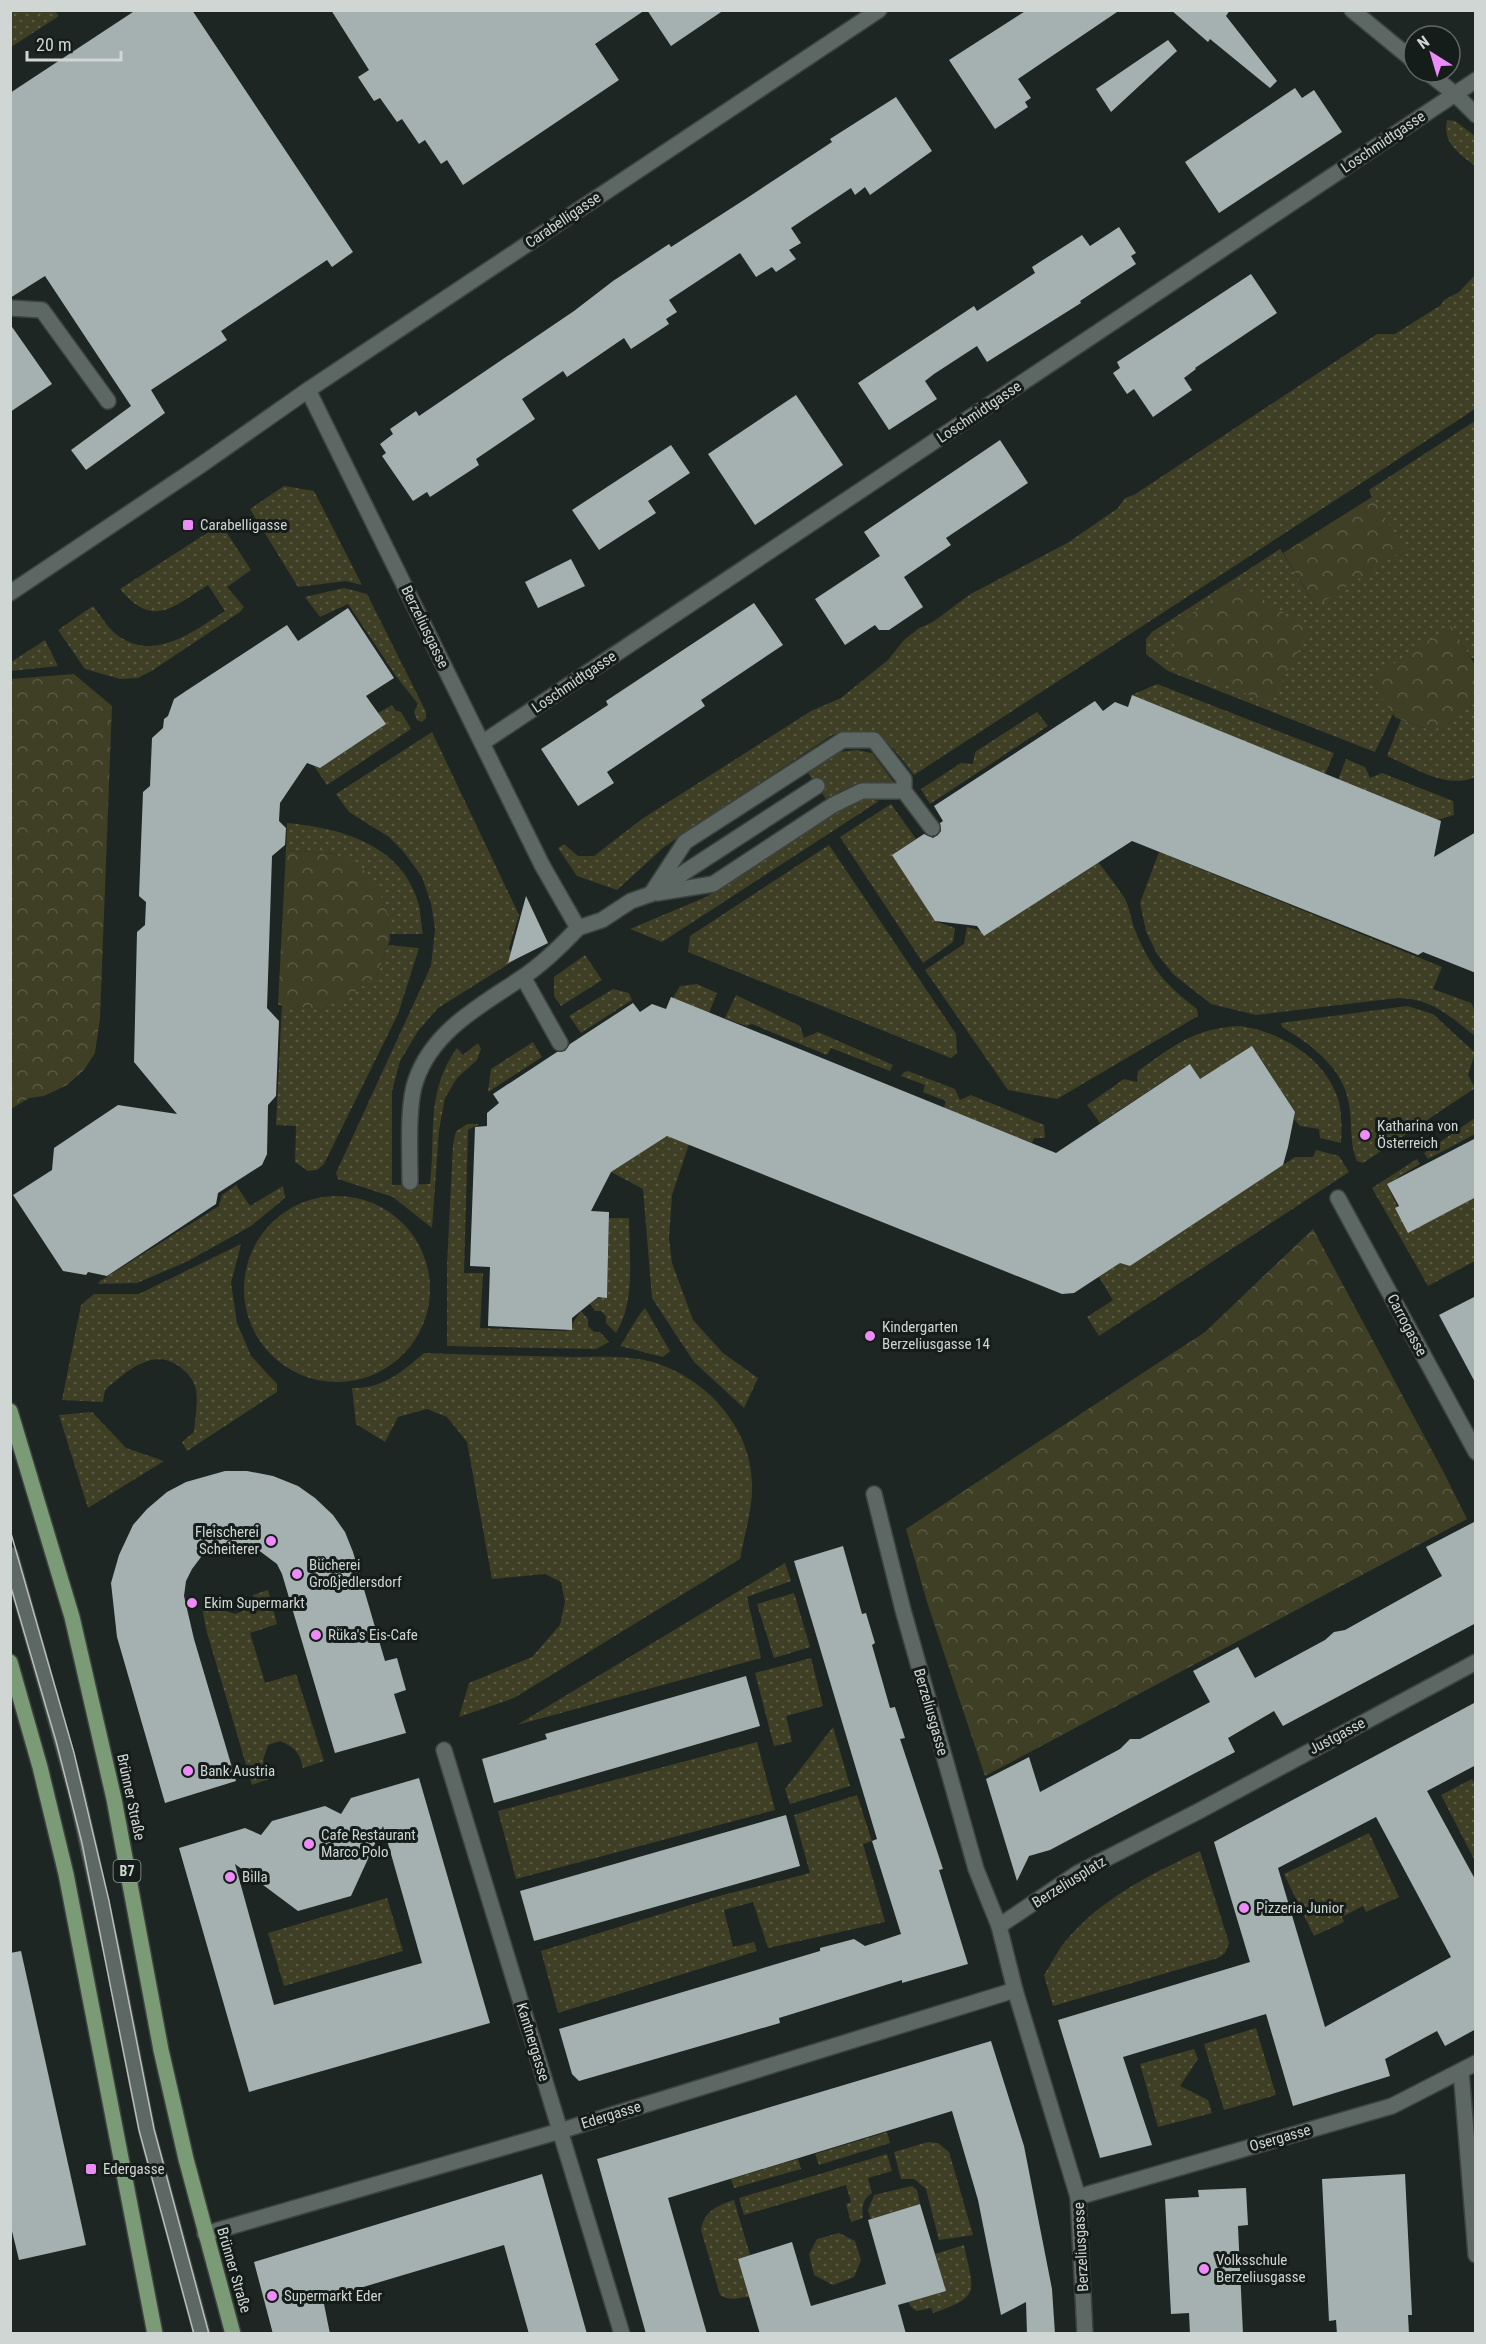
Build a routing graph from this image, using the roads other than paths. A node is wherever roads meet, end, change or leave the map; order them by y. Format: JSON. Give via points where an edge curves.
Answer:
{"nodes":[{"id":1,"x":879,"y":10,"type":"edge"},
{"id":2,"x":1352,"y":10,"type":"edge"},
{"id":3,"x":1402,"y":51,"type":"edge"},
{"id":4,"x":1476,"y":80,"type":"edge"},
{"id":5,"x":1442,"y":84,"type":"edge"},
{"id":6,"x":1455,"y":94,"type":"junction"},
{"id":7,"x":1476,"y":115,"type":"edge"},
{"id":8,"x":10,"y":308,"type":"edge"},
{"id":9,"x":308,"y":390,"type":"junction"},
{"id":10,"x":108,"y":401,"type":"dead end"},
{"id":11,"x":10,"y":593,"type":"edge"},
{"id":12,"x":482,"y":743,"type":"junction"},
{"id":13,"x":817,"y":786,"type":"dead end"},
{"id":14,"x":904,"y":791,"type":"junction"},
{"id":15,"x":932,"y":828,"type":"dead end"},
{"id":16,"x":651,"y":894,"type":"junction"},
{"id":17,"x":578,"y":928,"type":"junction"},
{"id":18,"x":523,"y":977,"type":"junction"},
{"id":19,"x":560,"y":1043,"type":"dead end"},
{"id":20,"x":410,"y":1182,"type":"dead end"},
{"id":21,"x":1338,"y":1198,"type":"dead end"},
{"id":22,"x":10,"y":1411,"type":"edge"},
{"id":23,"x":1476,"y":1452,"type":"edge"},
{"id":24,"x":874,"y":1494,"type":"dead end"},
{"id":25,"x":10,"y":1555,"type":"edge"},
{"id":26,"x":10,"y":1662,"type":"edge"},
{"id":27,"x":1476,"y":1662,"type":"edge"},
{"id":28,"x":444,"y":1750,"type":"dead end"},
{"id":29,"x":1199,"y":1810,"type":"joint"},
{"id":30,"x":999,"y":1926,"type":"junction"},
{"id":31,"x":1015,"y":1990,"type":"junction"},
{"id":32,"x":1476,"y":2062,"type":"edge"},
{"id":33,"x":1461,"y":2071,"type":"junction"},
{"id":34,"x":561,"y":2131,"type":"junction"},
{"id":35,"x":1078,"y":2197,"type":"junction"},
{"id":36,"x":205,"y":2234,"type":"junction"},
{"id":37,"x":1476,"y":2255,"type":"edge"},
{"id":38,"x":155,"y":2334,"type":"edge"},
{"id":39,"x":202,"y":2334,"type":"edge"},
{"id":40,"x":233,"y":2334,"type":"edge"},
{"id":41,"x":622,"y":2334,"type":"edge"},
{"id":42,"x":1085,"y":2334,"type":"edge"}],
"edges":[{"from":1,"to":9,"type":"street","name":"Carabelligasse"},
{"from":2,"to":3,"type":"street"},
{"from":4,"to":6,"type":"street","name":"Loschmidtgasse"},
{"from":5,"to":6,"type":"street"},
{"from":6,"to":7,"type":"street"},
{"from":6,"to":12,"type":"street","name":"Loschmidtgasse"},
{"from":8,"to":10,"type":"street","via":[[42,310]]},
{"from":9,"to":11,"type":"street","name":"Carabelligasse"},
{"from":9,"to":12,"type":"street","name":"Berzeliusgasse"},
{"from":12,"to":17,"type":"street","name":"Berzeliusgasse","via":[[542,866]]},
{"from":13,"to":16,"type":"street"},
{"from":14,"to":15,"type":"street"},
{"from":14,"to":16,"type":"street","via":[[862,791],[833,805],[713,884]]},
{"from":14,"to":16,"type":"street","via":[[904,779],[874,740],[843,740],[685,842]]},
{"from":16,"to":17,"type":"street"},
{"from":17,"to":18,"type":"street","via":[[550,957]]},
{"from":18,"to":19,"type":"street"},
{"from":18,"to":20,"type":"street","via":[[443,1034],[426,1057],[415,1082]]},
{"from":21,"to":23,"type":"street","name":"Carrogasse"},
{"from":22,"to":36,"type":"main road","name":"Brünner Straße","number":"B7","via":[[72,1617],[114,1799],[162,2050]]},
{"from":24,"to":30,"type":"street","name":"Berzeliusgasse","via":[[976,1869]]},
{"from":25,"to":39,"type":"street","via":[[84,1822],[147,2131]]},
{"from":26,"to":38,"type":"main road","via":[[66,1874]]},
{"from":27,"to":29,"type":"street","name":"Justgasse"},
{"from":28,"to":34,"type":"street","name":"Kantnergasse"},
{"from":29,"to":30,"type":"street","name":"Berzeliusplatz","via":[[1078,1873]]},
{"from":30,"to":31,"type":"street"},
{"from":31,"to":34,"type":"street","name":"Edergasse"},
{"from":31,"to":35,"type":"street","name":"Berzeliusgasse"},
{"from":32,"to":33,"type":"street","name":"Osergasse"},
{"from":33,"to":35,"type":"street","name":"Osergasse","via":[[1392,2106]]},
{"from":33,"to":37,"type":"street"},
{"from":34,"to":36,"type":"street","name":"Edergasse"},
{"from":34,"to":41,"type":"street","name":"Kantnergasse"},
{"from":35,"to":42,"type":"street","name":"Berzeliusgasse"},
{"from":36,"to":40,"type":"main road","name":"Brünner Straße","number":"B7"}]}
